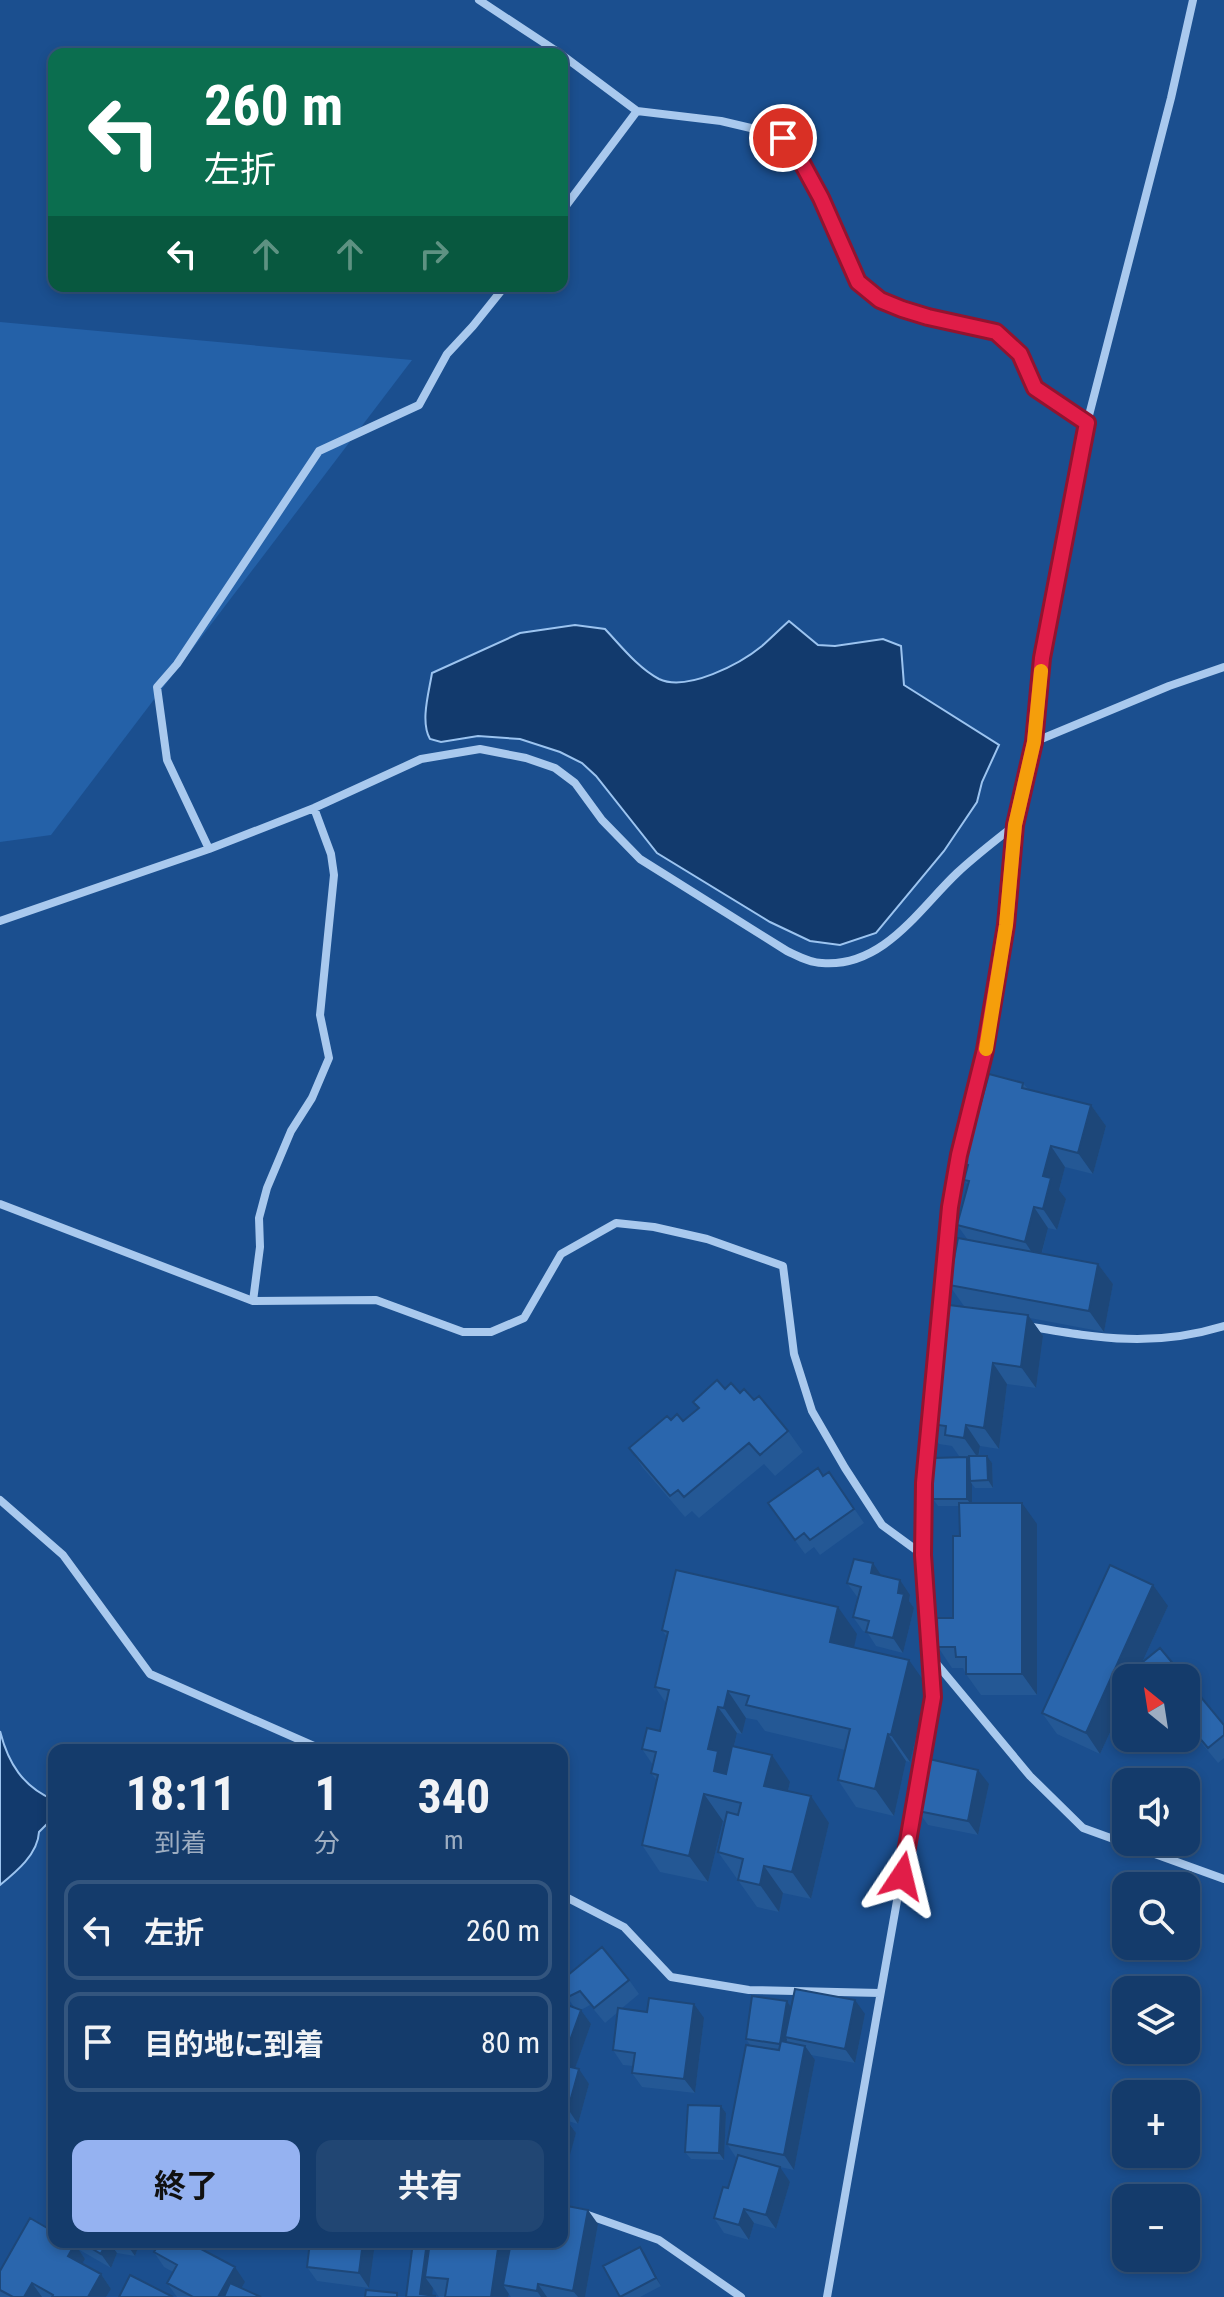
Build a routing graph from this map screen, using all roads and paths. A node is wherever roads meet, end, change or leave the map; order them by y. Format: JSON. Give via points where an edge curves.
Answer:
{"nodes":[{"id":1,"x":479,"y":0,"type":"edge"},
{"id":2,"x":1193,"y":0,"type":"edge"},
{"id":3,"x":552,"y":48,"type":"edge"},
{"id":4,"x":568,"y":59,"type":"edge"},
{"id":5,"x":637,"y":111,"type":"junction"},
{"id":6,"x":568,"y":203,"type":"edge"},
{"id":7,"x":500,"y":292,"type":"edge"},
{"id":8,"x":1087,"y":423,"type":"junction"},
{"id":9,"x":1224,"y":667,"type":"edge"},
{"id":10,"x":1034,"y":742,"type":"junction"},
{"id":11,"x":314,"y":808,"type":"junction"},
{"id":12,"x":1015,"y":825,"type":"junction"},
{"id":13,"x":209,"y":849,"type":"junction"},
{"id":14,"x":0,"y":921,"type":"edge"},
{"id":15,"x":0,"y":1204,"type":"edge"},
{"id":16,"x":253,"y":1301,"type":"junction"},
{"id":17,"x":939,"y":1309,"type":"junction"},
{"id":18,"x":955,"y":1312,"type":"edge"},
{"id":19,"x":1015,"y":1324,"type":"edge"},
{"id":20,"x":1224,"y":1326,"type":"edge"},
{"id":21,"x":935,"y":1354,"type":"edge"},
{"id":22,"x":930,"y":1412,"type":"edge"},
{"id":23,"x":0,"y":1500,"type":"edge"},
{"id":24,"x":923,"y":1555,"type":"junction"},
{"id":25,"x":930,"y":1656,"type":"junction"},
{"id":26,"x":309,"y":1744,"type":"edge"},
{"id":27,"x":1224,"y":1879,"type":"edge"},
{"id":28,"x":568,"y":1898,"type":"edge"},
{"id":29,"x":880,"y":1993,"type":"junction"},
{"id":30,"x":576,"y":2210,"type":"edge"},
{"id":31,"x":741,"y":2297,"type":"edge"},
{"id":32,"x":827,"y":2297,"type":"edge"}],
"edges":[{"from":1,"to":3,"type":"street"},
{"from":2,"to":8,"type":"street"},
{"from":4,"to":5,"type":"street"},
{"from":5,"to":6,"type":"street"},
{"from":5,"to":8,"type":"street","via":[[721,121],[783,138],[821,198],[858,282],[902,309],[996,332],[1020,354],[1035,388]]},
{"from":7,"to":13,"type":"street","via":[[447,354],[419,405],[319,451],[157,687],[167,760]]},
{"from":8,"to":10,"type":"street","via":[[1042,658]]},
{"from":9,"to":10,"type":"street"},
{"from":10,"to":12,"type":"street"},
{"from":11,"to":12,"type":"street","via":[[421,759],[480,749],[526,758],[555,768],[575,783],[640,859],[787,951],[823,964],[877,951]]},
{"from":11,"to":13,"type":"street"},
{"from":11,"to":16,"type":"street","via":[[334,875],[320,1015],[329,1058],[267,1188],[259,1218]]},
{"from":12,"to":17,"type":"street","via":[[1006,925],[985,1050],[959,1155]]},
{"from":13,"to":14,"type":"street"},
{"from":15,"to":16,"type":"street"},
{"from":16,"to":24,"type":"street","via":[[376,1300],[463,1332],[491,1332],[524,1318],[561,1254],[616,1223],[707,1239],[783,1266],[794,1354],[812,1411],[882,1525]]},
{"from":17,"to":18,"type":"street"},
{"from":17,"to":21,"type":"street"},
{"from":19,"to":20,"type":"street","via":[[1126,1340],[1164,1339]]},
{"from":22,"to":24,"type":"street"},
{"from":23,"to":26,"type":"street","via":[[63,1555],[150,1674]]},
{"from":24,"to":25,"type":"street"},
{"from":25,"to":27,"type":"street","via":[[1030,1776],[1083,1828]]},
{"from":25,"to":29,"type":"street","via":[[929,1730]]},
{"from":28,"to":29,"type":"street","via":[[624,1927],[671,1977],[749,1990]]},
{"from":29,"to":32,"type":"street"},
{"from":30,"to":31,"type":"street","via":[[659,2240]]}]}
